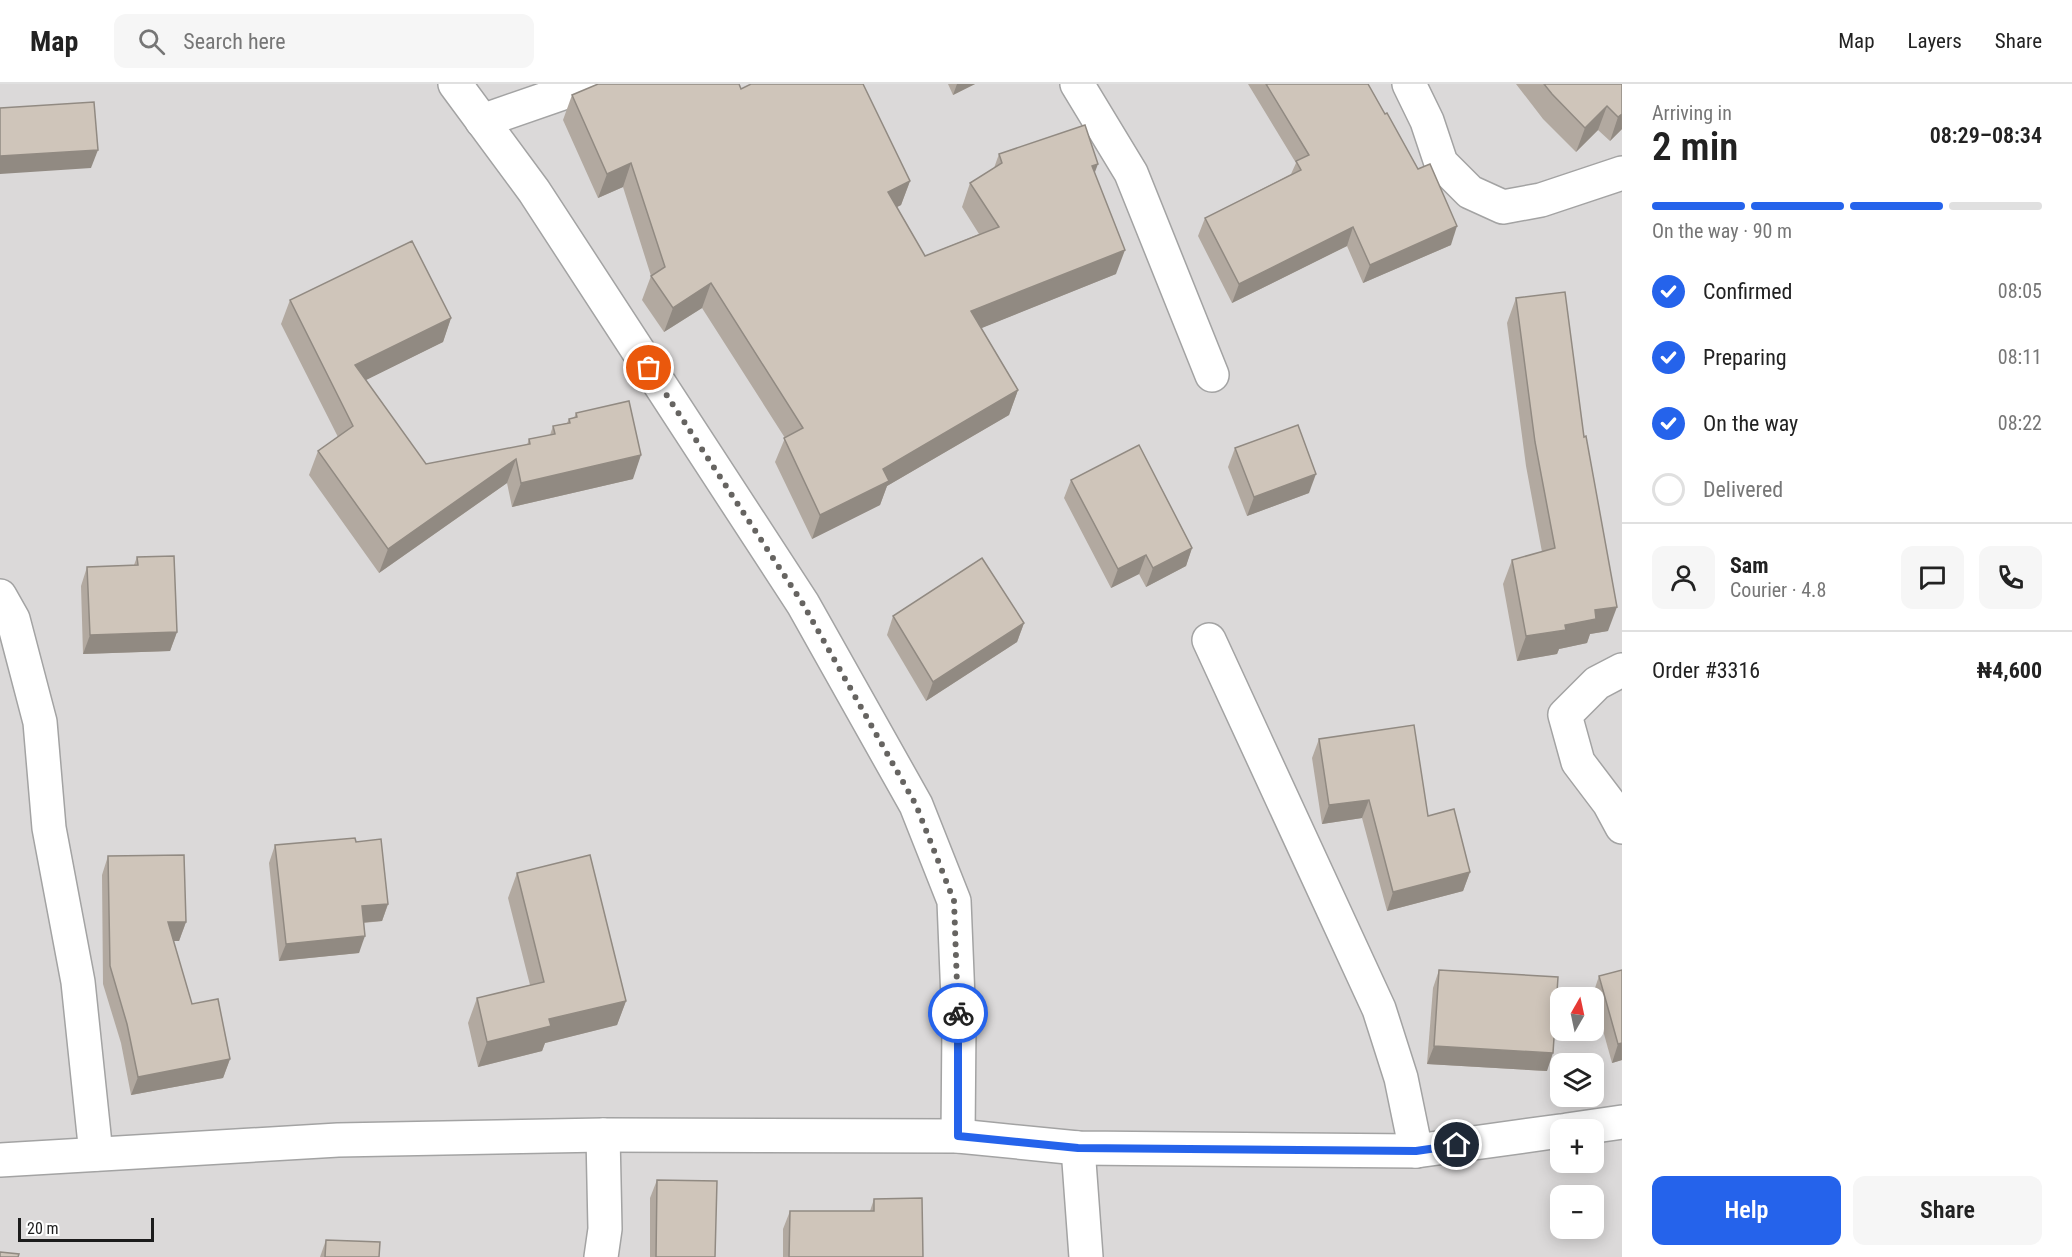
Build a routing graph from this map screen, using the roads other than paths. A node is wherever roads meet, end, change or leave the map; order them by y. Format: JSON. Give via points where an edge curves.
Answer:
{"nodes":[{"id":1,"x":455,"y":84,"type":"edge"},
{"id":2,"x":589,"y":84,"type":"edge"},
{"id":3,"x":1077,"y":84,"type":"edge"},
{"id":4,"x":1409,"y":84,"type":"edge"},
{"id":5,"x":482,"y":121,"type":"junction"},
{"id":6,"x":1622,"y":173,"type":"edge"},
{"id":7,"x":1212,"y":375,"type":"dead end"},
{"id":8,"x":0,"y":596,"type":"edge"},
{"id":9,"x":1209,"y":640,"type":"dead end"},
{"id":10,"x":1622,"y":670,"type":"edge"},
{"id":11,"x":1622,"y":827,"type":"edge"},
{"id":12,"x":1622,"y":1122,"type":"edge"},
{"id":13,"x":1604,"y":1125,"type":"edge"},
{"id":14,"x":1550,"y":1132,"type":"edge"},
{"id":15,"x":603,"y":1135,"type":"junction"},
{"id":16,"x":958,"y":1136,"type":"junction"},
{"id":17,"x":1078,"y":1148,"type":"junction"},
{"id":18,"x":1416,"y":1151,"type":"junction"},
{"id":19,"x":96,"y":1154,"type":"junction"},
{"id":20,"x":0,"y":1160,"type":"edge"},
{"id":21,"x":601,"y":1257,"type":"edge"},
{"id":22,"x":1086,"y":1257,"type":"edge"}],
"edges":[{"from":1,"to":5,"type":"street"},
{"from":2,"to":5,"type":"street"},
{"from":3,"to":7,"type":"street","via":[[1131,173]]},
{"from":4,"to":6,"type":"street","via":[[1442,163],[1470,192],[1503,207],[1540,200]]},
{"from":5,"to":16,"type":"street","via":[[534,191],[803,604],[916,805],[954,901]]},
{"from":8,"to":19,"type":"street","via":[[13,619],[40,722],[49,828],[78,982]]},
{"from":9,"to":18,"type":"street","via":[[1380,1009],[1401,1078]]},
{"from":10,"to":11,"type":"street","via":[[1597,683],[1565,715],[1578,762]]},
{"from":12,"to":13,"type":"street"},
{"from":14,"to":18,"type":"street"},
{"from":15,"to":16,"type":"street"},
{"from":15,"to":19,"type":"street","via":[[339,1140]]},
{"from":15,"to":21,"type":"street","via":[[605,1229]]},
{"from":16,"to":17,"type":"street"},
{"from":17,"to":18,"type":"street"},
{"from":17,"to":22,"type":"street"},
{"from":19,"to":20,"type":"street"}]}
